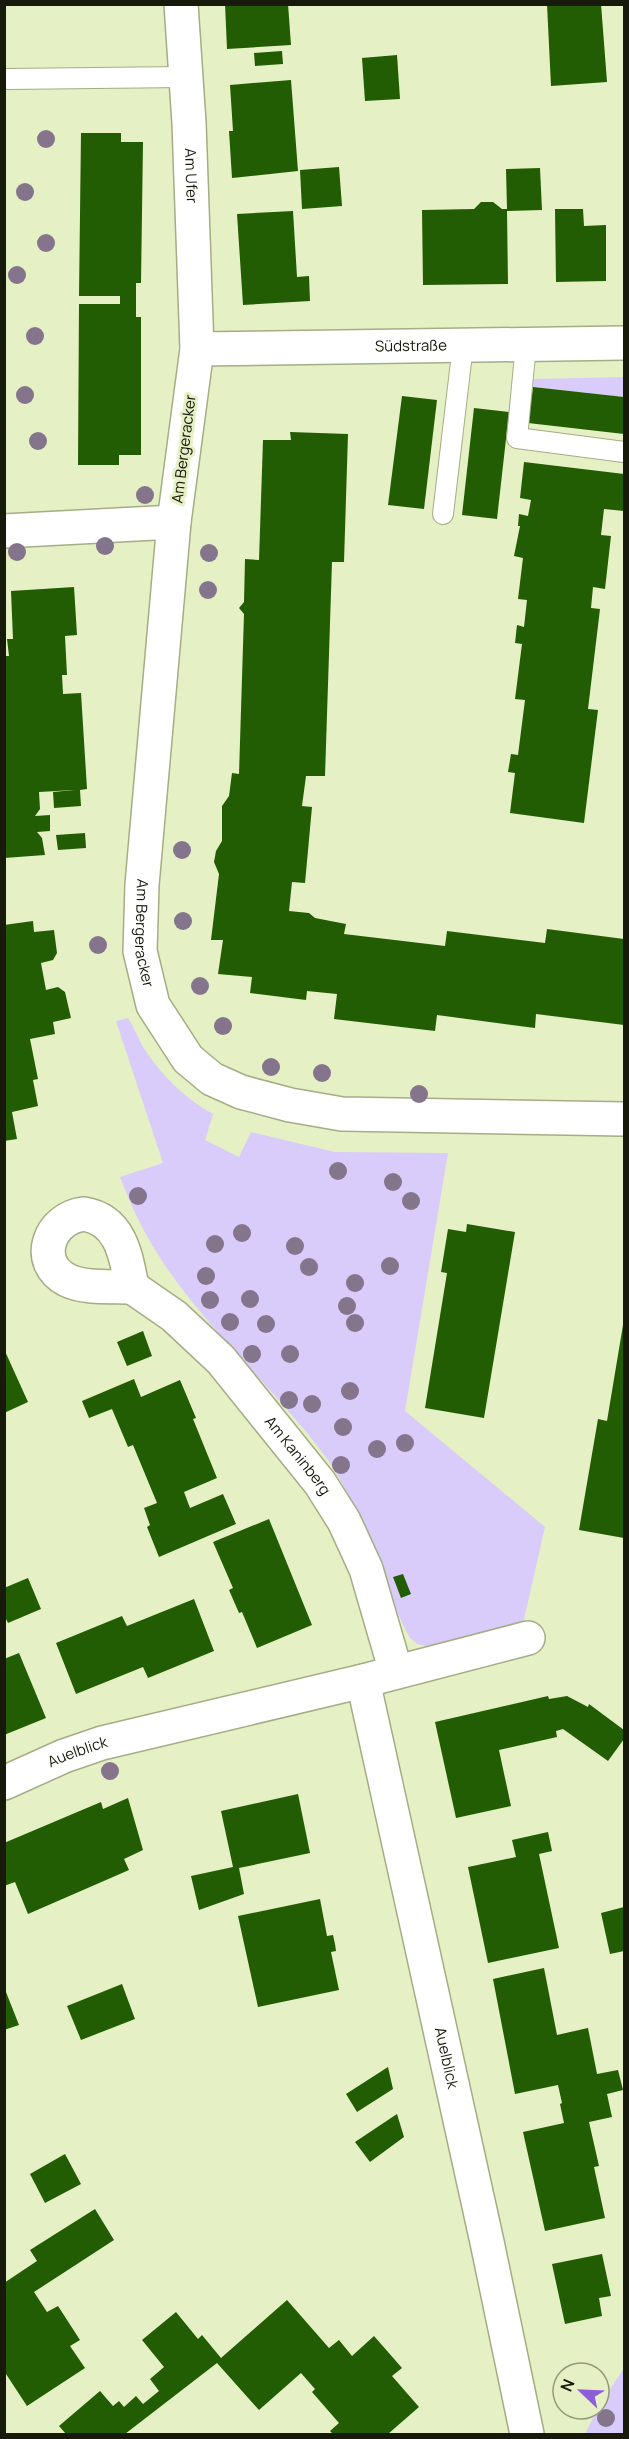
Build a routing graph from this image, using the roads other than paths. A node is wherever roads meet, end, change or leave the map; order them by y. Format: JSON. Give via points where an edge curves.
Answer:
{"nodes":[{"id":1,"x":181,"y":4,"type":"edge"},
{"id":2,"x":184,"y":77,"type":"junction"},
{"id":3,"x":7,"y":79,"type":"dead end"},
{"id":4,"x":624,"y":343,"type":"edge"},
{"id":5,"x":463,"y":345,"type":"junction"},
{"id":6,"x":526,"y":345,"type":"junction"},
{"id":7,"x":197,"y":349,"type":"junction"},
{"id":8,"x":624,"y":452,"type":"edge"},
{"id":9,"x":443,"y":514,"type":"dead end"},
{"id":10,"x":174,"y":522,"type":"junction"},
{"id":11,"x":4,"y":531,"type":"edge"},
{"id":12,"x":624,"y":1119,"type":"edge"},
{"id":13,"x":132,"y":1287,"type":"dead end"},
{"id":14,"x":528,"y":1638,"type":"dead end"},
{"id":15,"x":396,"y":1672,"type":"junction"},
{"id":16,"x":363,"y":1681,"type":"junction"},
{"id":17,"x":4,"y":1783,"type":"edge"},
{"id":18,"x":527,"y":2434,"type":"edge"}],
"edges":[{"from":1,"to":2,"type":"street","name":"Am Ufer"},
{"from":2,"to":3,"type":"lane"},
{"from":2,"to":7,"type":"street","name":"Am Ufer"},
{"from":4,"to":6,"type":"street","name":"Südstraße"},
{"from":5,"to":6,"type":"street","name":"Südstraße"},
{"from":5,"to":7,"type":"street","name":"Südstraße"},
{"from":5,"to":9,"type":"lane"},
{"from":6,"to":8,"type":"lane","via":[[517,438]]},
{"from":7,"to":10,"type":"street","name":"Am Bergeracker"},
{"from":10,"to":11,"type":"street"},
{"from":10,"to":12,"type":"street","name":"Am Bergeracker","via":[[142,885],[140,951],[153,1005],[188,1059],[212,1079],[241,1092],[342,1114]]},
{"from":13,"to":15,"type":"street","name":"Am Kaninberg","via":[[174,1316],[221,1360],[320,1483],[344,1521],[366,1569]]},
{"from":14,"to":15,"type":"street","name":"Auelblick"},
{"from":15,"to":16,"type":"street","name":"Auelblick"},
{"from":16,"to":17,"type":"street","name":"Auelblick","via":[[102,1743]]},
{"from":16,"to":18,"type":"street","name":"Auelblick"}]}
